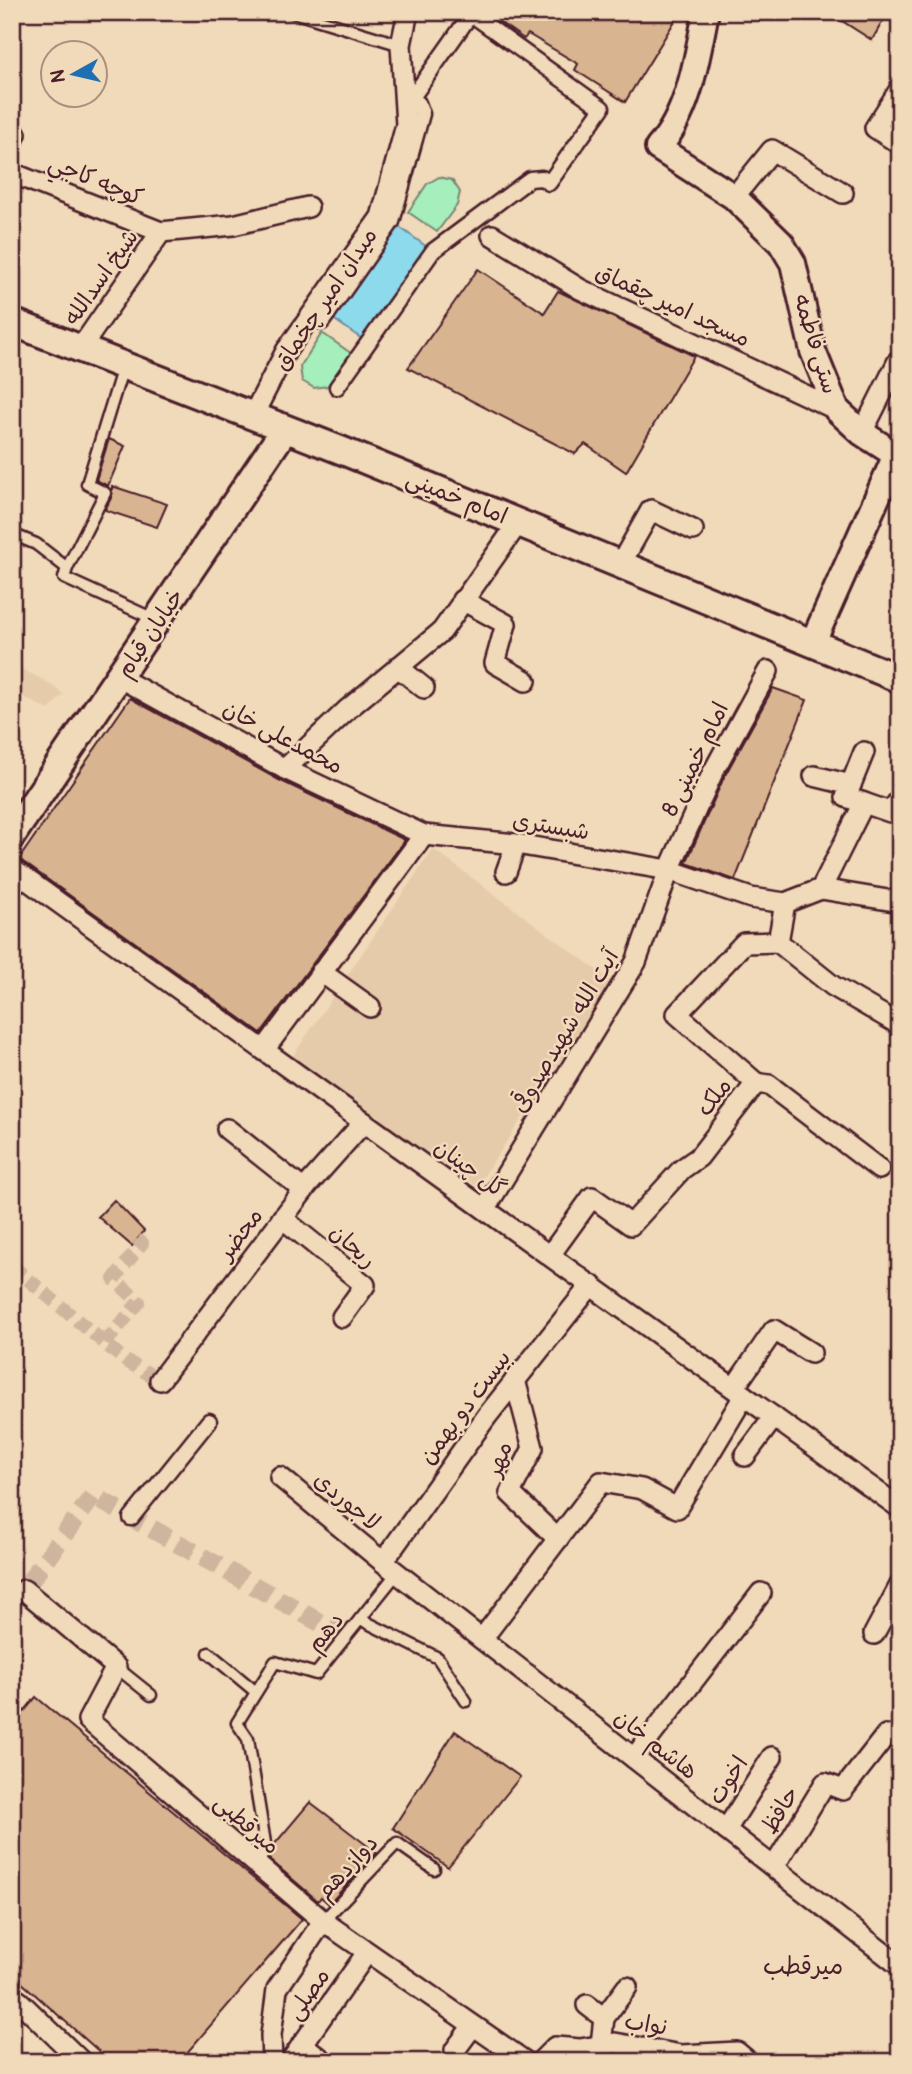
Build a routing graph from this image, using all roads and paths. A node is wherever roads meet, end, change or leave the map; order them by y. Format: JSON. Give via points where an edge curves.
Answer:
{"nodes":[{"id":1,"x":293,"y":12,"type":"edge"},
{"id":2,"x":408,"y":12,"type":"edge"},
{"id":3,"x":706,"y":12,"type":"edge"},
{"id":4,"x":401,"y":45,"type":"junction"},
{"id":5,"x":900,"y":89,"type":"edge"},
{"id":6,"x":900,"y":144,"type":"edge"},
{"id":7,"x":12,"y":173,"type":"edge"},
{"id":8,"x":843,"y":193,"type":"dead end"},
{"id":9,"x":734,"y":197,"type":"junction"},
{"id":10,"x":308,"y":207,"type":"dead end"},
{"id":11,"x":161,"y":232,"type":"junction"},
{"id":12,"x":492,"y":235,"type":"dead end"},
{"id":13,"x":322,"y":322,"type":"dead end"},
{"id":14,"x":12,"y":323,"type":"edge"},
{"id":15,"x":80,"y":349,"type":"junction"},
{"id":16,"x":898,"y":361,"type":"edge"},
{"id":17,"x":123,"y":367,"type":"junction"},
{"id":18,"x":337,"y":387,"type":"dead end"},
{"id":19,"x":837,"y":410,"type":"junction"},
{"id":20,"x":252,"y":417,"type":"junction"},
{"id":21,"x":285,"y":429,"type":"junction"},
{"id":22,"x":862,"y":433,"type":"junction"},
{"id":23,"x":898,"y":456,"type":"edge"},
{"id":24,"x":519,"y":522,"type":"junction"},
{"id":25,"x":692,"y":530,"type":"dead end"},
{"id":26,"x":12,"y":534,"type":"edge"},
{"id":27,"x":621,"y":563,"type":"junction"},
{"id":28,"x":67,"y":568,"type":"junction"},
{"id":29,"x":462,"y":600,"type":"junction"},
{"id":30,"x":159,"y":621,"type":"junction"},
{"id":31,"x":813,"y":642,"type":"junction"},
{"id":32,"x":398,"y":667,"type":"junction"},
{"id":33,"x":768,"y":671,"type":"dead end"},
{"id":34,"x":120,"y":678,"type":"junction"},
{"id":35,"x":900,"y":679,"type":"edge"},
{"id":36,"x":526,"y":681,"type":"dead end"},
{"id":37,"x":424,"y":688,"type":"dead end"},
{"id":38,"x":864,"y":752,"type":"dead end"},
{"id":39,"x":285,"y":769,"type":"junction"},
{"id":40,"x":814,"y":776,"type":"dead end"},
{"id":41,"x":851,"y":785,"type":"junction"},
{"id":42,"x":900,"y":799,"type":"edge"},
{"id":43,"x":864,"y":803,"type":"junction"},
{"id":44,"x":12,"y":835,"type":"edge"},
{"id":45,"x":424,"y":835,"type":"junction"},
{"id":46,"x":516,"y":844,"type":"junction"},
{"id":47,"x":12,"y":869,"type":"edge"},
{"id":48,"x":669,"y":870,"type":"junction"},
{"id":49,"x":506,"y":872,"type":"dead end"},
{"id":50,"x":821,"y":889,"type":"junction"},
{"id":51,"x":900,"y":902,"type":"edge"},
{"id":52,"x":785,"y":903,"type":"junction"},
{"id":53,"x":778,"y":942,"type":"junction"},
{"id":54,"x":321,"y":972,"type":"junction"},
{"id":55,"x":370,"y":1007,"type":"dead end"},
{"id":56,"x":900,"y":1025,"type":"edge"},
{"id":57,"x":264,"y":1050,"type":"junction"},
{"id":58,"x":756,"y":1083,"type":"junction"},
{"id":59,"x":364,"y":1122,"type":"junction"},
{"id":60,"x":227,"y":1129,"type":"dead end"},
{"id":61,"x":879,"y":1169,"type":"dead end"},
{"id":62,"x":304,"y":1190,"type":"junction"},
{"id":63,"x":485,"y":1209,"type":"junction"},
{"id":64,"x":282,"y":1218,"type":"junction"},
{"id":65,"x":550,"y":1255,"type":"junction"},
{"id":66,"x":591,"y":1285,"type":"junction"},
{"id":67,"x":342,"y":1317,"type":"dead end"},
{"id":68,"x":811,"y":1353,"type":"dead end"},
{"id":69,"x":160,"y":1380,"type":"dead end"},
{"id":70,"x":515,"y":1380,"type":"junction"},
{"id":71,"x":739,"y":1392,"type":"junction"},
{"id":72,"x":774,"y":1417,"type":"junction"},
{"id":73,"x":209,"y":1421,"type":"dead end"},
{"id":74,"x":745,"y":1456,"type":"dead end"},
{"id":75,"x":280,"y":1477,"type":"dead end"},
{"id":76,"x":900,"y":1507,"type":"edge"},
{"id":77,"x":131,"y":1518,"type":"dead end"},
{"id":78,"x":558,"y":1539,"type":"junction"},
{"id":79,"x":390,"y":1568,"type":"junction"},
{"id":80,"x":900,"y":1584,"type":"edge"},
{"id":81,"x":24,"y":1590,"type":"dead end"},
{"id":82,"x":761,"y":1593,"type":"dead end"},
{"id":83,"x":360,"y":1619,"type":"junction"},
{"id":84,"x":874,"y":1634,"type":"dead end"},
{"id":85,"x":482,"y":1639,"type":"junction"},
{"id":86,"x":209,"y":1653,"type":"dead end"},
{"id":87,"x":116,"y":1667,"type":"junction"},
{"id":88,"x":256,"y":1692,"type":"junction"},
{"id":89,"x":151,"y":1695,"type":"dead end"},
{"id":90,"x":466,"y":1701,"type":"dead end"},
{"id":91,"x":886,"y":1735,"type":"dead end"},
{"id":92,"x":772,"y":1757,"type":"dead end"},
{"id":93,"x":634,"y":1758,"type":"junction"},
{"id":94,"x":726,"y":1830,"type":"junction"},
{"id":95,"x":257,"y":1865,"type":"junction"},
{"id":96,"x":774,"y":1867,"type":"junction"},
{"id":97,"x":434,"y":1869,"type":"dead end"},
{"id":98,"x":323,"y":1921,"type":"junction"},
{"id":99,"x":366,"y":1954,"type":"junction"},
{"id":100,"x":898,"y":1962,"type":"edge"},
{"id":101,"x":627,"y":1987,"type":"dead end"},
{"id":102,"x":12,"y":2001,"type":"edge"},
{"id":103,"x":587,"y":2005,"type":"dead end"},
{"id":104,"x":604,"y":2018,"type":"junction"},
{"id":105,"x":471,"y":2026,"type":"junction"},
{"id":106,"x":302,"y":2044,"type":"junction"},
{"id":107,"x":601,"y":2044,"type":"junction"},
{"id":108,"x":82,"y":2062,"type":"edge"},
{"id":109,"x":272,"y":2062,"type":"edge"},
{"id":110,"x":290,"y":2062,"type":"edge"},
{"id":111,"x":325,"y":2062,"type":"edge"},
{"id":112,"x":458,"y":2062,"type":"edge"},
{"id":113,"x":526,"y":2062,"type":"edge"},
{"id":114,"x":540,"y":2062,"type":"edge"},
{"id":115,"x":749,"y":2062,"type":"edge"}],
"edges":[{"from":1,"to":4,"type":"lane"},
{"from":2,"to":4,"type":"street","name":"میدان امیر چخماق"},
{"from":3,"to":9,"type":"street","name":"ستی فاطمه","via":[[694,71],[678,117],[658,148]]},
{"from":4,"to":20,"type":"street","name":"میدان امیر چخماق","via":[[406,125],[381,217],[286,351]]},
{"from":5,"to":6,"type":"street","via":[[875,128]]},
{"from":7,"to":11,"type":"street","name":"کوچه کاجي"},
{"from":8,"to":9,"type":"street","via":[[772,150]]},
{"from":9,"to":19,"type":"street","name":"ستی فاطمه","via":[[781,243],[793,263],[813,351]]},
{"from":10,"to":11,"type":"street","via":[[233,225]]},
{"from":11,"to":15,"type":"street","name":"شیخ اسدالله"},
{"from":12,"to":19,"type":"street","name":"مسجد امیر چقماق","via":[[580,289]]},
{"from":13,"to":18,"type":"street","name":"میدان امیر چخماق","via":[[392,222],[422,114],[411,99],[471,14],[602,108],[549,183],[530,179],[433,251]]},
{"from":14,"to":15,"type":"main road","name":"امام خمینی"},
{"from":15,"to":17,"type":"main road","name":"امام خمینی"},
{"from":16,"to":22,"type":"street"},
{"from":17,"to":20,"type":"main road","name":"امام خمینی"},
{"from":17,"to":28,"type":"lane","via":[[88,484],[105,493]]},
{"from":19,"to":22,"type":"street","name":"ستی فاطمه"},
{"from":20,"to":21,"type":"main road","name":"امام خمینی"},
{"from":21,"to":24,"type":"main road","name":"امام خمینی"},
{"from":21,"to":30,"type":"main road","name":"خیابان قیام"},
{"from":22,"to":23,"type":"street","name":"ستی فاطمه"},
{"from":23,"to":31,"type":"street","name":"ستی فاطمه"},
{"from":24,"to":27,"type":"main road","name":"امام خمینی"},
{"from":24,"to":29,"type":"street"},
{"from":25,"to":27,"type":"street","via":[[651,510]]},
{"from":26,"to":28,"type":"lane","via":[[36,544]]},
{"from":27,"to":31,"type":"main road","name":"امام خمینی"},
{"from":28,"to":30,"type":"lane","via":[[64,578]]},
{"from":29,"to":32,"type":"street","via":[[442,631]]},
{"from":29,"to":36,"type":"street","via":[[506,624],[495,663]]},
{"from":30,"to":34,"type":"main road","name":"خیابان قیام"},
{"from":31,"to":35,"type":"main road","name":"امام خمینی"},
{"from":32,"to":37,"type":"street"},
{"from":32,"to":39,"type":"street"},
{"from":33,"to":48,"type":"street","name":"امام خمینی 8","via":[[713,772]]},
{"from":34,"to":39,"type":"street","name":"محمدعلی خان"},
{"from":34,"to":44,"type":"main road","name":"خیابان قیام"},
{"from":38,"to":41,"type":"street"},
{"from":39,"to":45,"type":"street","name":"محمدعلی خان"},
{"from":40,"to":41,"type":"street"},
{"from":41,"to":43,"type":"street","via":[[846,797]]},
{"from":42,"to":43,"type":"street","via":[[890,811]]},
{"from":43,"to":50,"type":"street"},
{"from":45,"to":46,"type":"street","name":"شبستری"},
{"from":45,"to":54,"type":"street"},
{"from":46,"to":48,"type":"street","name":"شبستری"},
{"from":46,"to":49,"type":"street"},
{"from":47,"to":57,"type":"street","name":"گل چینان"},
{"from":48,"to":52,"type":"street","name":"شبستری","via":[[751,898]]},
{"from":48,"to":63,"type":"street","name":"آیت الله شهیدصدوقی","via":[[636,962]]},
{"from":50,"to":51,"type":"street"},
{"from":50,"to":52,"type":"street"},
{"from":52,"to":53,"type":"street"},
{"from":53,"to":56,"type":"street","via":[[833,986]]},
{"from":53,"to":58,"type":"street","name":"ملک","via":[[744,943],[677,1014]]},
{"from":54,"to":55,"type":"street"},
{"from":54,"to":57,"type":"street"},
{"from":57,"to":59,"type":"street","name":"گل چینان"},
{"from":58,"to":61,"type":"street","via":[[769,1085]]},
{"from":58,"to":65,"type":"street","name":"ملک","via":[[699,1157],[682,1169],[631,1225],[592,1197]]},
{"from":59,"to":62,"type":"street","name":"محضر"},
{"from":59,"to":63,"type":"street","name":"گل چینان"},
{"from":60,"to":62,"type":"street"},
{"from":62,"to":64,"type":"street","name":"محضر"},
{"from":63,"to":65,"type":"street","name":"گل چینان"},
{"from":64,"to":67,"type":"street","name":"ریحان","via":[[365,1285]]},
{"from":64,"to":69,"type":"street","name":"محضر"},
{"from":65,"to":66,"type":"street","name":"گل چینان"},
{"from":66,"to":70,"type":"street","name":"بیست دو بهمن"},
{"from":66,"to":71,"type":"street","name":"گل چینان"},
{"from":68,"to":71,"type":"street","via":[[774,1330]]},
{"from":70,"to":78,"type":"street","name":"مهر","via":[[533,1448],[510,1493]]},
{"from":70,"to":79,"type":"street","name":"بیست دو بهمن"},
{"from":71,"to":72,"type":"street","name":"گل چینان"},
{"from":71,"to":78,"type":"street","via":[[677,1508],[642,1489],[601,1482]]},
{"from":72,"to":74,"type":"street"},
{"from":72,"to":76,"type":"street","name":"گل چینان"},
{"from":73,"to":77,"type":"street"},
{"from":75,"to":79,"type":"street","name":"لاجوردی"},
{"from":78,"to":85,"type":"street"},
{"from":79,"to":83,"type":"lane","name":"دهم"},
{"from":79,"to":85,"type":"street","name":"هاشم خان"},
{"from":80,"to":84,"type":"street"},
{"from":81,"to":87,"type":"street"},
{"from":82,"to":93,"type":"street"},
{"from":83,"to":88,"type":"lane","name":"دهم","via":[[316,1674],[275,1662]]},
{"from":83,"to":90,"type":"lane","via":[[438,1658]]},
{"from":85,"to":93,"type":"street","name":"هاشم خان"},
{"from":86,"to":88,"type":"lane"},
{"from":87,"to":89,"type":"lane"},
{"from":87,"to":95,"type":"street","name":"میرقطبی","via":[[88,1720]]},
{"from":88,"to":95,"type":"lane","name":"دهم","via":[[237,1723],[248,1739],[266,1849]]},
{"from":91,"to":96,"type":"street","name":"حافظ","via":[[843,1790],[825,1783]]},
{"from":92,"to":94,"type":"street","name":"اخوت"},
{"from":93,"to":94,"type":"street","name":"هاشم خان"},
{"from":94,"to":96,"type":"street","name":"هاشم خان"},
{"from":95,"to":98,"type":"street","name":"میرقطبی"},
{"from":96,"to":100,"type":"street","name":"هاشم خان"},
{"from":97,"to":98,"type":"lane","name":"دوازدهم","via":[[397,1843]]},
{"from":98,"to":99,"type":"street","name":"میرقطبی"},
{"from":98,"to":109,"type":"street","via":[[277,1989]]},
{"from":99,"to":105,"type":"street","name":"میرقطبی"},
{"from":99,"to":106,"type":"street","name":"مصلی"},
{"from":101,"to":104,"type":"street"},
{"from":102,"to":108,"type":"street","via":[[19,2001]]},
{"from":103,"to":104,"type":"street"},
{"from":104,"to":107,"type":"street"},
{"from":105,"to":112,"type":"street","via":[[455,2050]]},
{"from":105,"to":113,"type":"street","name":"میرقطبی"},
{"from":106,"to":110,"type":"street","name":"مصلی"},
{"from":106,"to":111,"type":"street"},
{"from":107,"to":114,"type":"street","name":"نواب","via":[[580,2049],[555,2046]]},
{"from":107,"to":115,"type":"street","name":"نواب","via":[[681,2055],[737,2052]]}]}
